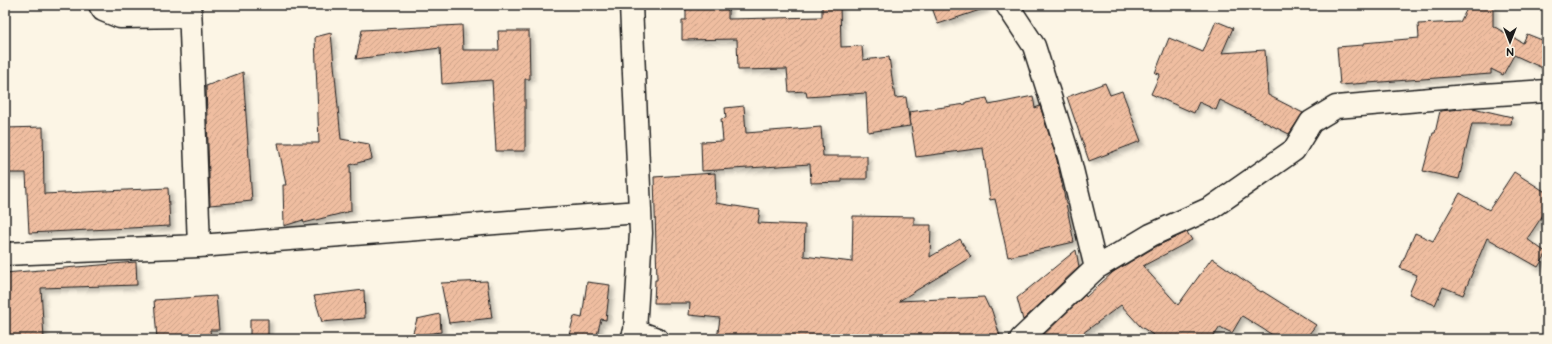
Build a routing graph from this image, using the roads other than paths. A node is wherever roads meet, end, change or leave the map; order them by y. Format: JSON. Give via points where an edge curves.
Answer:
{"nodes":[{"id":1,"x":100,"y":5,"type":"edge"},
{"id":2,"x":631,"y":5,"type":"edge"},
{"id":3,"x":1007,"y":5,"type":"edge"},
{"id":4,"x":190,"y":10,"type":"edge"},
{"id":5,"x":1547,"y":91,"type":"edge"},
{"id":6,"x":639,"y":212,"type":"junction"},
{"id":7,"x":199,"y":246,"type":"junction"},
{"id":8,"x":5,"y":254,"type":"edge"},
{"id":9,"x":1096,"y":268,"type":"junction"},
{"id":10,"x":634,"y":335,"type":"edge"},
{"id":11,"x":657,"y":339,"type":"edge"},
{"id":12,"x":1021,"y":339,"type":"edge"}],
"edges":[{"from":1,"to":4,"type":"street","via":[[103,10],[120,17]]},
{"from":2,"to":6,"type":"street"},
{"from":3,"to":9,"type":"street","via":[[1034,46],[1069,157]]},
{"from":4,"to":7,"type":"street"},
{"from":5,"to":9,"type":"street","via":[[1336,107],[1311,122],[1294,150],[1211,208],[1151,235]]},
{"from":6,"to":7,"type":"street"},
{"from":6,"to":10,"type":"street","via":[[641,233]]},
{"from":7,"to":8,"type":"street"},
{"from":9,"to":12,"type":"street"},
{"from":10,"to":11,"type":"street"}]}
